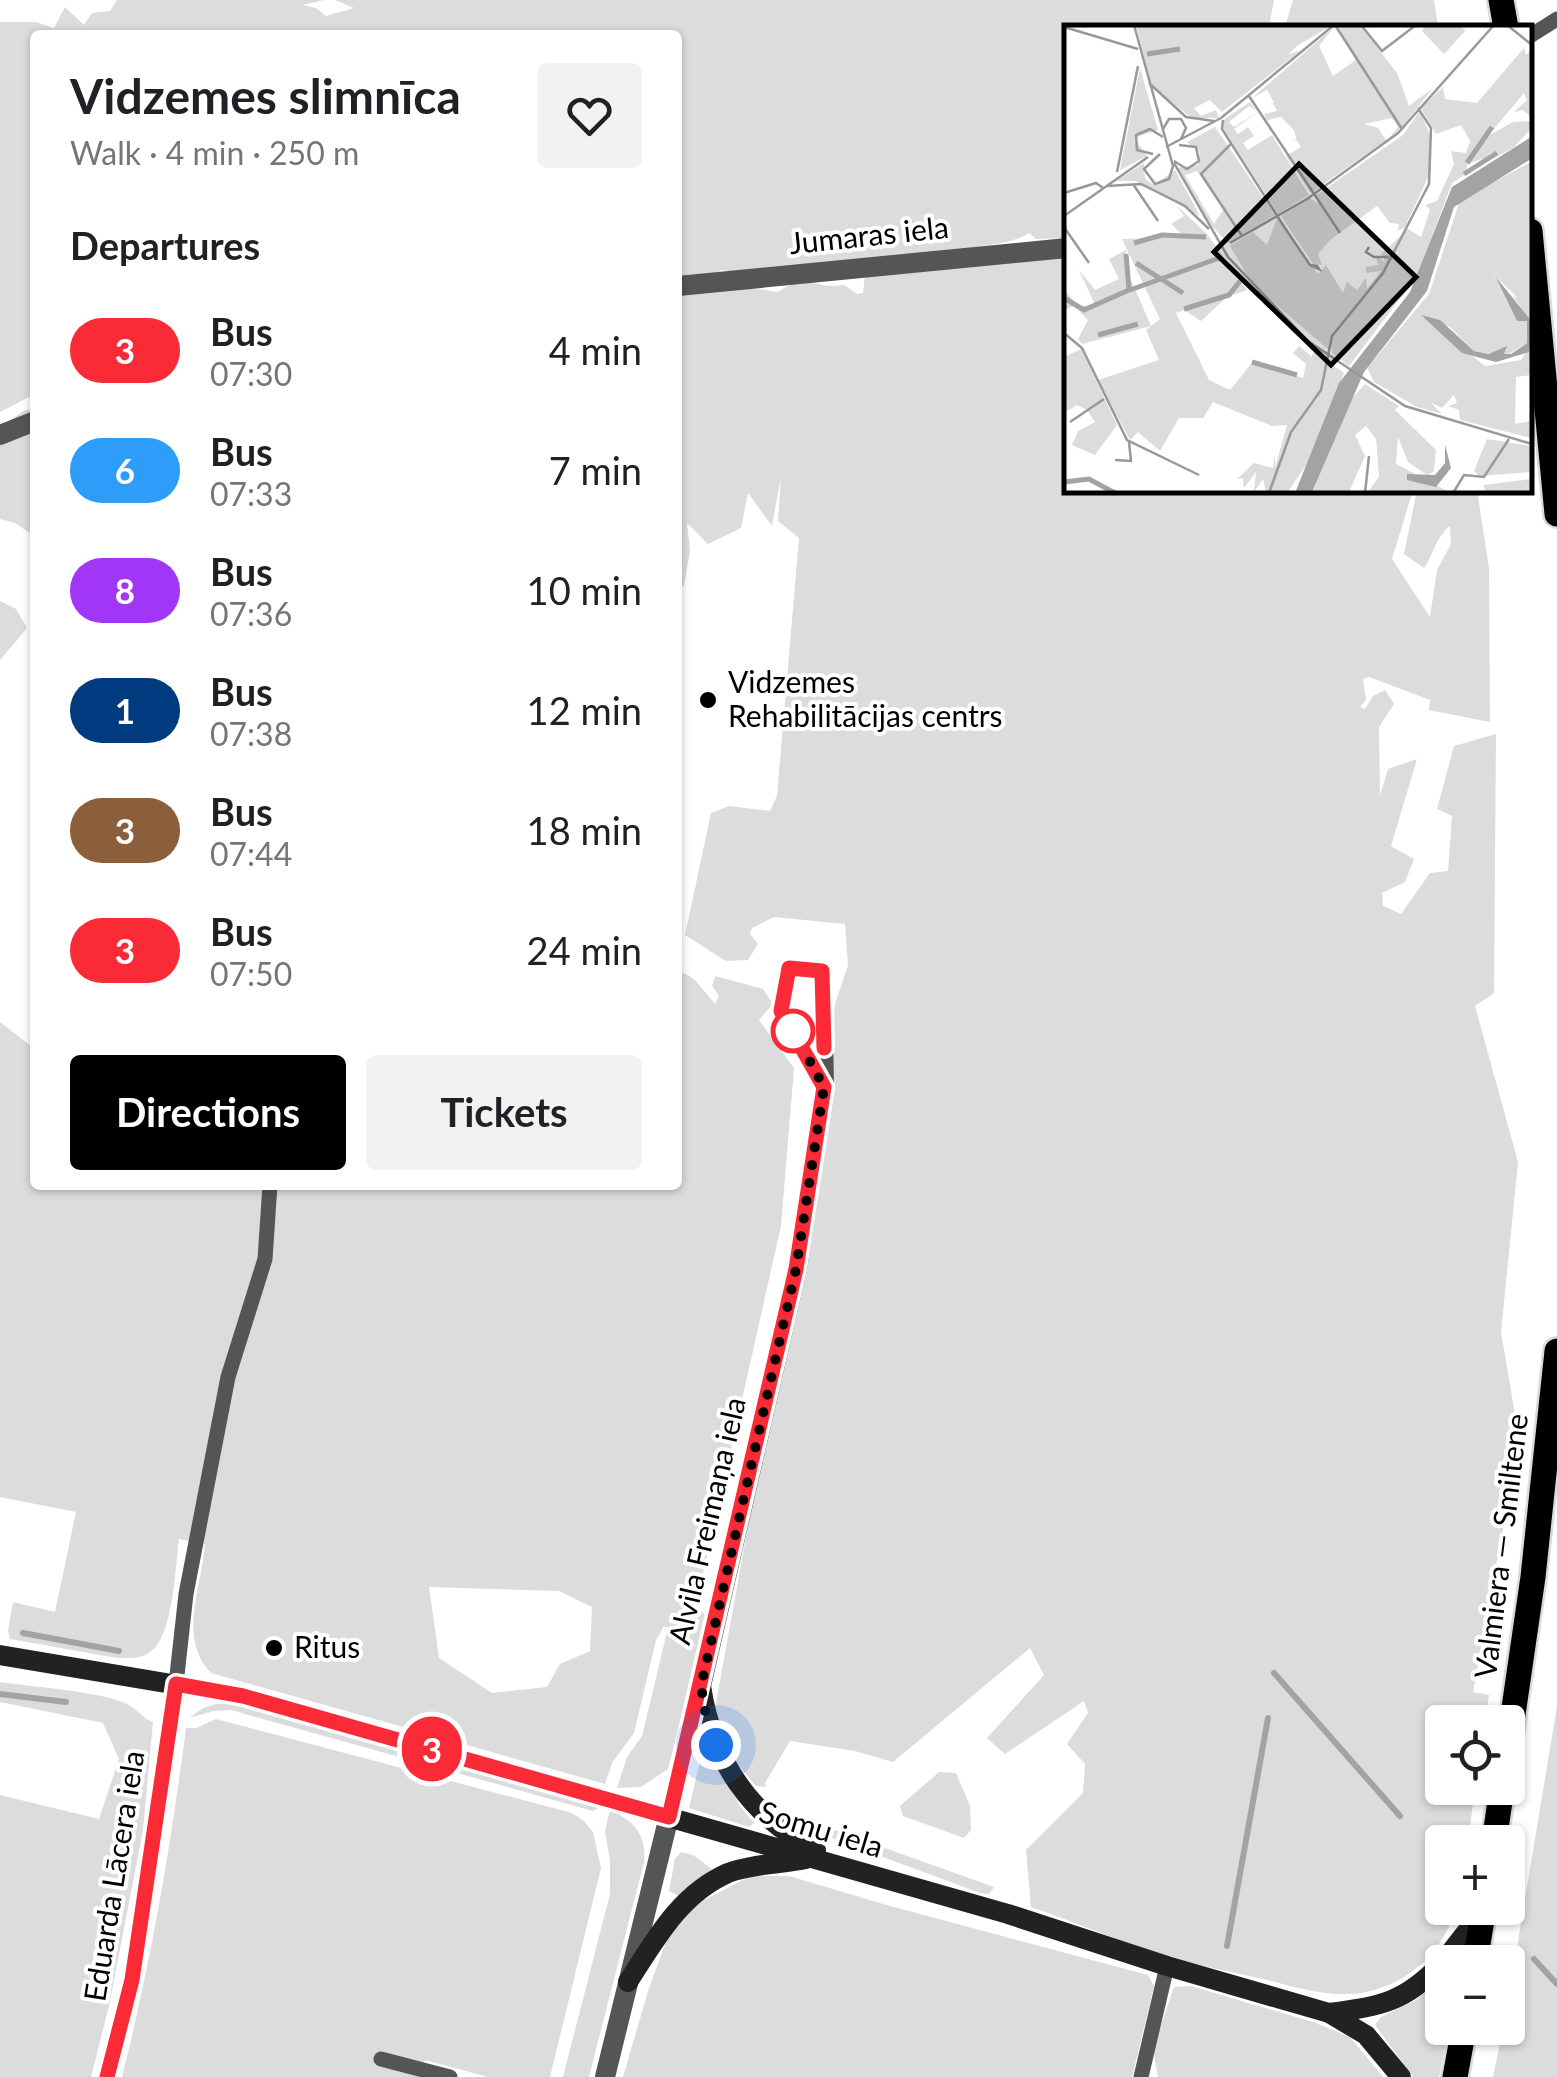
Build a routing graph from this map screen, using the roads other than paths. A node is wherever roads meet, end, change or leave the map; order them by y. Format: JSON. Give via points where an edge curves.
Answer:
{"nodes":[{"id":1,"x":1501,"y":0,"type":"edge"},
{"id":2,"x":1557,"y":19,"type":"edge"},
{"id":3,"x":1505,"y":25,"type":"edge"},
{"id":4,"x":1532,"y":35,"type":"edge"},
{"id":5,"x":1064,"y":248,"type":"edge"},
{"id":6,"x":1532,"y":252,"type":"edge"},
{"id":7,"x":682,"y":286,"type":"edge"},
{"id":8,"x":30,"y":423,"type":"edge"},
{"id":9,"x":0,"y":435,"type":"edge"},
{"id":10,"x":1557,"y":514,"type":"edge"},
{"id":11,"x":824,"y":1087,"type":"junction"},
{"id":12,"x":270,"y":1190,"type":"edge"},
{"id":13,"x":1557,"y":1352,"type":"edge"},
{"id":14,"x":0,"y":1655,"type":"edge"},
{"id":15,"x":176,"y":1684,"type":"junction"},
{"id":16,"x":701,"y":1686,"type":"junction"},
{"id":17,"x":1514,"y":1705,"type":"edge"},
{"id":18,"x":669,"y":1817,"type":"junction"},
{"id":19,"x":813,"y":1858,"type":"junction"},
{"id":20,"x":877,"y":1878,"type":"junction"},
{"id":21,"x":1472,"y":1925,"type":"edge"},
{"id":22,"x":1457,"y":1945,"type":"edge"},
{"id":23,"x":1167,"y":1966,"type":"junction"},
{"id":24,"x":1425,"y":1979,"type":"edge"},
{"id":25,"x":628,"y":1982,"type":"junction"},
{"id":26,"x":1330,"y":2013,"type":"junction"},
{"id":27,"x":1461,"y":2045,"type":"edge"},
{"id":28,"x":381,"y":2059,"type":"dead end"},
{"id":29,"x":107,"y":2077,"type":"edge"},
{"id":30,"x":450,"y":2077,"type":"edge"},
{"id":31,"x":605,"y":2077,"type":"edge"},
{"id":32,"x":1141,"y":2077,"type":"edge"},
{"id":33,"x":1400,"y":2077,"type":"edge"},
{"id":34,"x":1455,"y":2077,"type":"edge"}],
"edges":[{"from":1,"to":3,"type":"main road"},
{"from":2,"to":4,"type":"street"},
{"from":5,"to":7,"type":"street","name":"Jumaras iela"},
{"from":6,"to":10,"type":"main road"},
{"from":8,"to":9,"type":"street"},
{"from":11,"to":11,"type":"street","name":"Alvila Freimaņa iela","via":[[822,971],[789,968],[781,1011]]},
{"from":11,"to":16,"type":"street","name":"Alvila Freimaņa iela","via":[[796,1269]]},
{"from":12,"to":15,"type":"street","via":[[265,1260],[228,1377],[186,1594]]},
{"from":13,"to":17,"type":"main road","name":"Valmiera — Smiltene"},
{"from":14,"to":15,"type":"main road","name":"Somu iela"},
{"from":15,"to":18,"type":"main road","name":"Somu iela","via":[[243,1696]]},
{"from":15,"to":29,"type":"street","name":"Eduarda Lācera iela","via":[[132,1980]]},
{"from":16,"to":18,"type":"street","name":"Alvila Freimaņa iela"},
{"from":16,"to":20,"type":"main road","via":[[722,1758],[765,1817],[796,1840]]},
{"from":18,"to":19,"type":"main road","name":"Somu iela"},
{"from":18,"to":25,"type":"street","name":"Alvila Freimaņa iela"},
{"from":19,"to":20,"type":"main road","name":"Somu iela"},
{"from":19,"to":25,"type":"main road","via":[[729,1873],[689,1899]]},
{"from":20,"to":23,"type":"main road","name":"Somu iela"},
{"from":21,"to":22,"type":"main road"},
{"from":23,"to":26,"type":"main road","name":"Somu iela"},
{"from":23,"to":32,"type":"street"},
{"from":24,"to":26,"type":"main road","via":[[1406,1996]]},
{"from":25,"to":31,"type":"street","name":"Alvila Freimaņa iela"},
{"from":26,"to":33,"type":"main road","via":[[1366,2036]]},
{"from":27,"to":34,"type":"main road"},
{"from":28,"to":30,"type":"street"}]}
